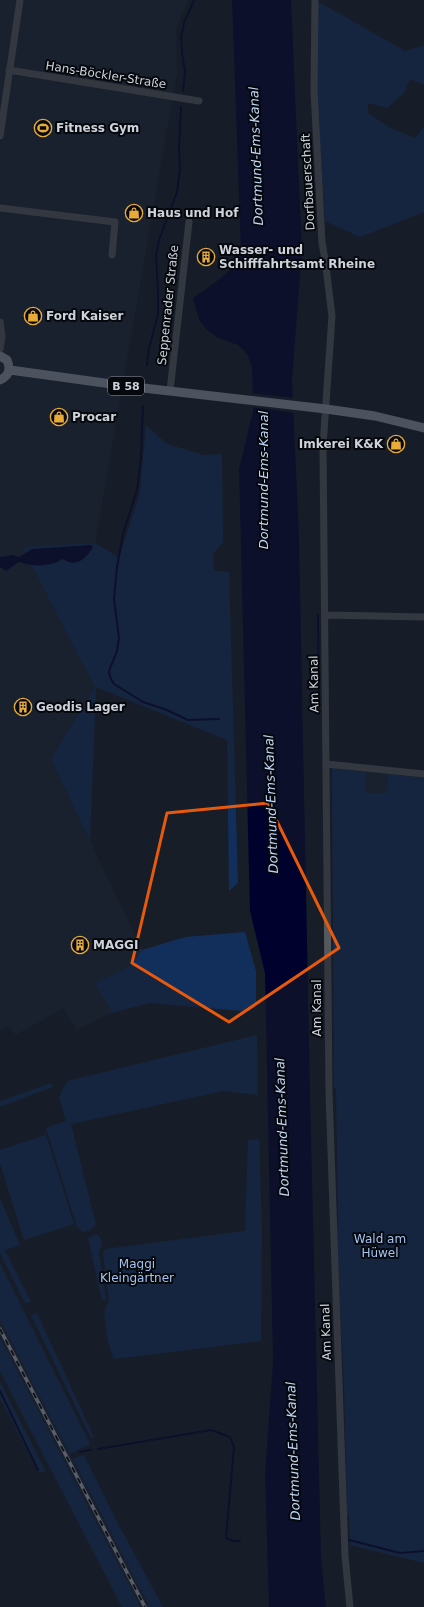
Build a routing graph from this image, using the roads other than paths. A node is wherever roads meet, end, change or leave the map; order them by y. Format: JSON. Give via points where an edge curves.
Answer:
{"nodes":[{"id":1,"x":20,"y":0,"type":"edge"},
{"id":2,"x":315,"y":0,"type":"edge"},
{"id":3,"x":9,"y":70,"type":"junction"},
{"id":4,"x":199,"y":101,"type":"dead end"},
{"id":5,"x":0,"y":136,"type":"edge"},
{"id":6,"x":0,"y":208,"type":"edge"},
{"id":7,"x":189,"y":222,"type":"dead end"},
{"id":8,"x":112,"y":255,"type":"dead end"},
{"id":9,"x":0,"y":322,"type":"edge"},
{"id":10,"x":0,"y":349,"type":"edge"},
{"id":11,"x":0,"y":356,"type":"edge"},
{"id":12,"x":10,"y":370,"type":"junction"},
{"id":13,"x":0,"y":380,"type":"edge"},
{"id":14,"x":170,"y":391,"type":"junction"},
{"id":15,"x":326,"y":409,"type":"junction"},
{"id":16,"x":424,"y":428,"type":"edge"},
{"id":17,"x":325,"y":615,"type":"junction"},
{"id":18,"x":424,"y":617,"type":"edge"},
{"id":19,"x":326,"y":764,"type":"junction"},
{"id":20,"x":424,"y":774,"type":"edge"},
{"id":21,"x":350,"y":1607,"type":"edge"}],
"edges":[{"from":1,"to":3,"type":"street"},
{"from":2,"to":15,"type":"street","name":"Dorfbauerschaft","via":[[314,91],[322,244],[332,316]]},
{"from":3,"to":4,"type":"street","name":"Hans-Böckler-Straße"},
{"from":3,"to":5,"type":"street"},
{"from":6,"to":8,"type":"street","via":[[115,222]]},
{"from":7,"to":14,"type":"street","name":"Seppenrader Straße"},
{"from":9,"to":10,"type":"street"},
{"from":11,"to":12,"type":"main road","via":[[7,360]]},
{"from":12,"to":13,"type":"main road"},
{"from":12,"to":14,"type":"main road","number":"B 58"},
{"from":14,"to":15,"type":"main road","number":"B 58"},
{"from":15,"to":16,"type":"main road","number":"B 58","via":[[374,416]]},
{"from":15,"to":17,"type":"street","name":"Am Kanal","via":[[323,446]]},
{"from":17,"to":18,"type":"street"},
{"from":17,"to":19,"type":"street","name":"Am Kanal"},
{"from":19,"to":20,"type":"street"},
{"from":19,"to":21,"type":"street","name":"Am Kanal","via":[[329,1093],[345,1550]]}]}
